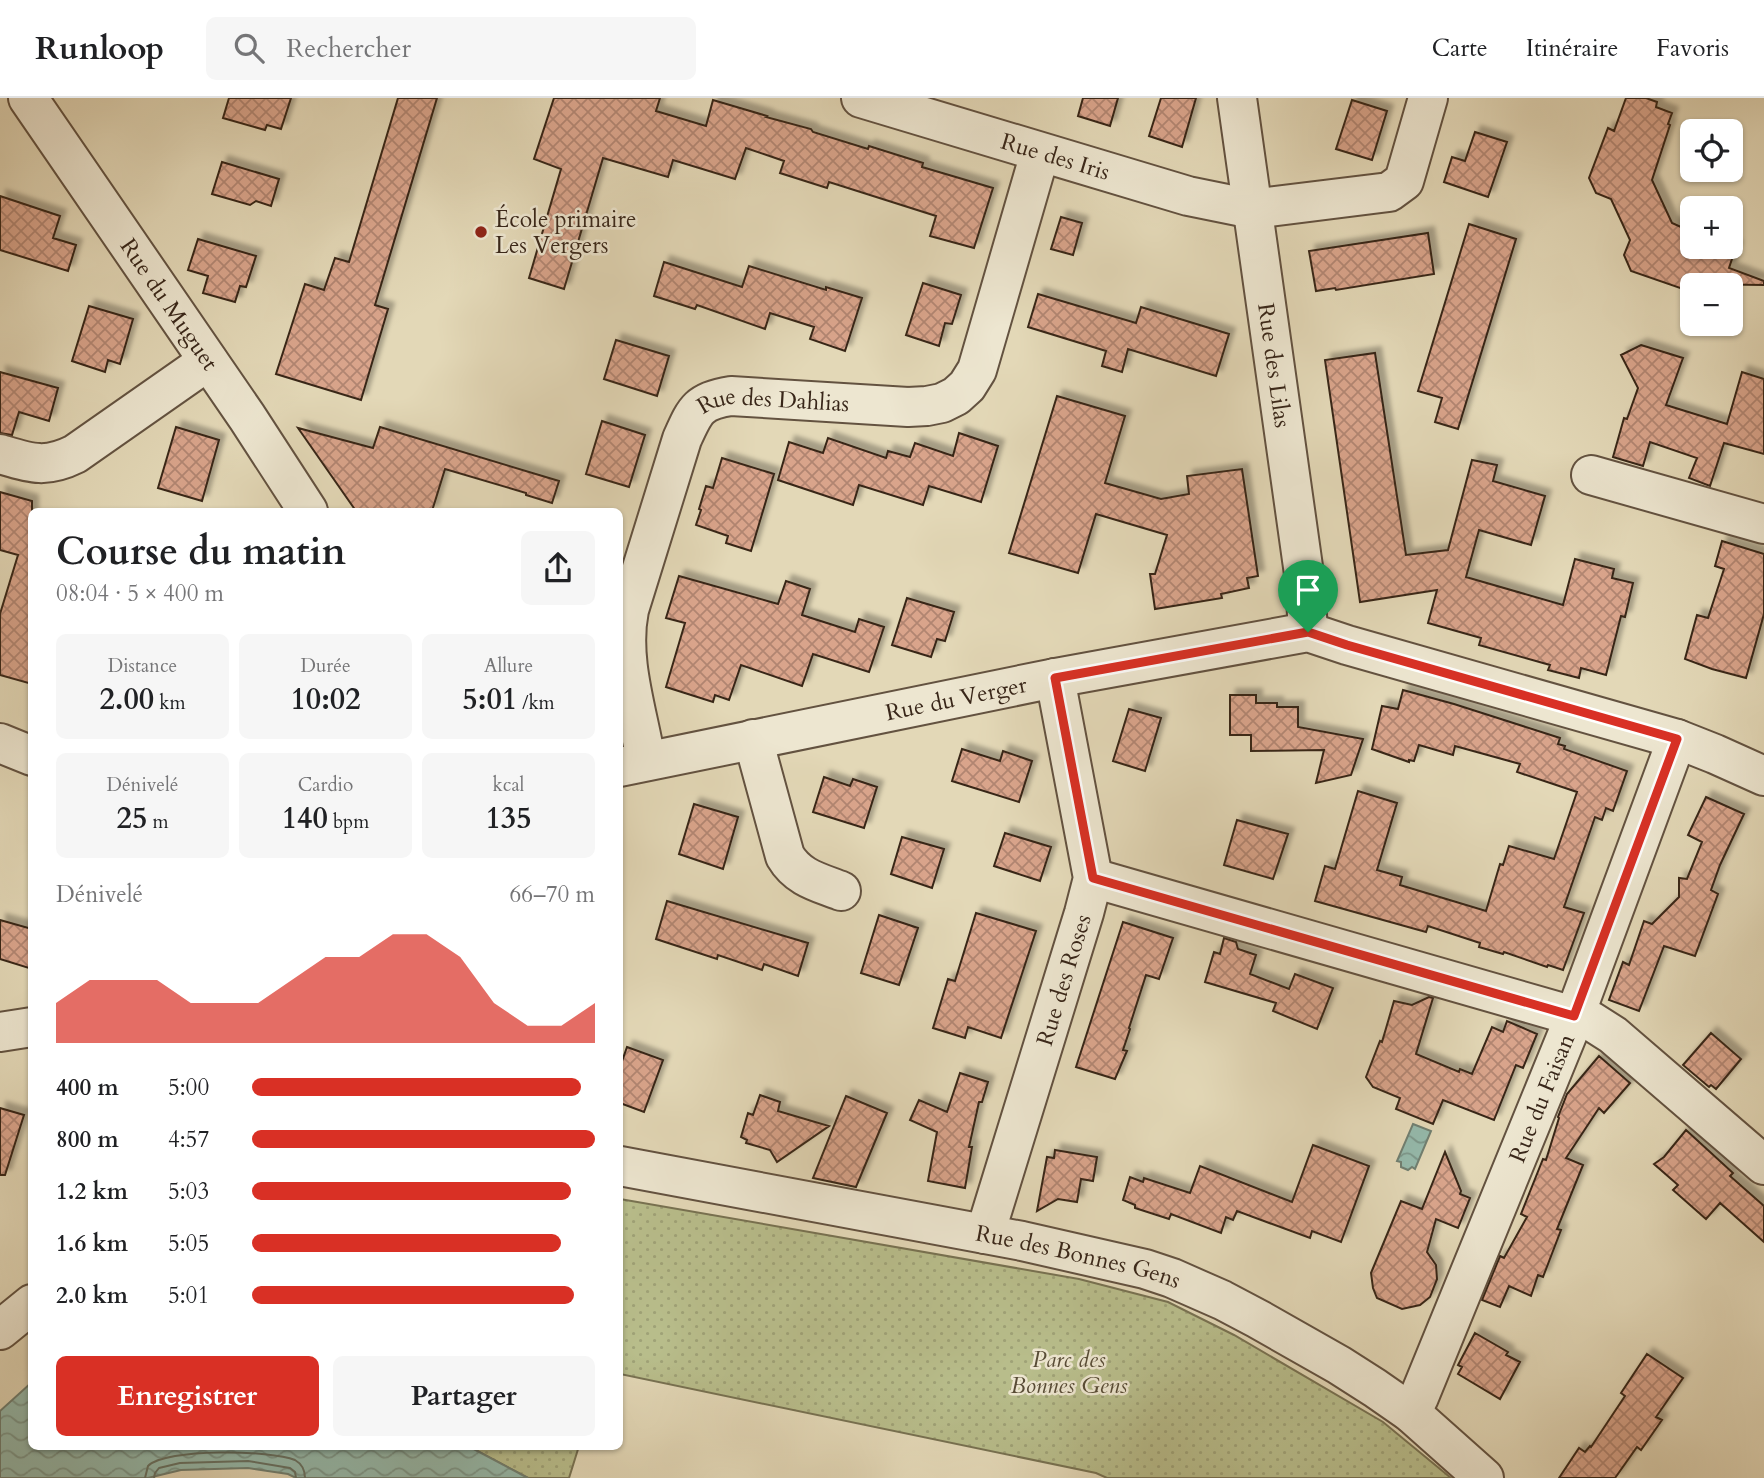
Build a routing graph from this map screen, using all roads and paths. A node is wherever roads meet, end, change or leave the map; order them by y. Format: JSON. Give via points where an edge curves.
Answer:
{"nodes":[{"id":1,"x":28,"y":98,"type":"edge"},
{"id":2,"x":861,"y":98,"type":"edge"},
{"id":3,"x":1237,"y":98,"type":"edge"},
{"id":4,"x":1428,"y":98,"type":"edge"},
{"id":5,"x":915,"y":106,"type":"edge"},
{"id":6,"x":1040,"y":152,"type":"junction"},
{"id":7,"x":1252,"y":209,"type":"junction"},
{"id":8,"x":208,"y":361,"type":"junction"},
{"id":9,"x":0,"y":454,"type":"edge"},
{"id":10,"x":1591,"y":475,"type":"dead end"},
{"id":11,"x":306,"y":508,"type":"edge"},
{"id":12,"x":1764,"y":524,"type":"edge"},
{"id":13,"x":1308,"y":632,"type":"junction"},
{"id":14,"x":1055,"y":678,"type":"junction"},
{"id":15,"x":754,"y":739,"type":"junction"},
{"id":16,"x":1677,"y":739,"type":"junction"},
{"id":17,"x":0,"y":743,"type":"edge"},
{"id":18,"x":28,"y":754,"type":"edge"},
{"id":19,"x":633,"y":764,"type":"edge"},
{"id":20,"x":1761,"y":764,"type":"edge"},
{"id":21,"x":1093,"y":878,"type":"junction"},
{"id":22,"x":841,"y":891,"type":"dead end"},
{"id":23,"x":1574,"y":1016,"type":"junction"},
{"id":24,"x":28,"y":1028,"type":"edge"},
{"id":25,"x":0,"y":1032,"type":"edge"},
{"id":26,"x":1764,"y":1165,"type":"edge"},
{"id":27,"x":623,"y":1167,"type":"edge"},
{"id":28,"x":985,"y":1234,"type":"junction"},
{"id":29,"x":28,"y":1307,"type":"edge"},
{"id":30,"x":0,"y":1330,"type":"edge"},
{"id":31,"x":1410,"y":1413,"type":"junction"},
{"id":32,"x":1484,"y":1478,"type":"edge"}],
"edges":[{"from":1,"to":8,"type":"street","name":"Rue du Muguet"},
{"from":2,"to":5,"type":"street","name":"Rue des Iris"},
{"from":3,"to":7,"type":"street","name":"Rue des Lilas"},
{"from":4,"to":7,"type":"street","name":"Rue des Iris","via":[[1404,181],[1389,192]]},
{"from":5,"to":6,"type":"street","name":"Rue des Iris"},
{"from":6,"to":7,"type":"street","name":"Rue des Iris","via":[[1188,196]]},
{"from":6,"to":19,"type":"street","name":"Rue des Dahlias","via":[[977,370],[957,396],[942,403],[908,407],[731,396],[699,407],[690,420],[626,625]]},
{"from":7,"to":13,"type":"street","name":"Rue des Lilas","via":[[1305,581]]},
{"from":8,"to":9,"type":"street","via":[[60,462],[32,463]]},
{"from":8,"to":11,"type":"street","name":"Rue du Muguet"},
{"from":10,"to":12,"type":"street"},
{"from":13,"to":14,"type":"street","name":"Rue du Verger"},
{"from":13,"to":16,"type":"street","name":"Rue du Verger"},
{"from":14,"to":15,"type":"street","name":"Rue du Verger"},
{"from":14,"to":21,"type":"street","name":"Rue des Roses"},
{"from":15,"to":19,"type":"street","name":"Rue du Verger"},
{"from":15,"to":22,"type":"street","via":[[790,866]]},
{"from":16,"to":20,"type":"street","name":"Rue du Verger"},
{"from":16,"to":23,"type":"street","name":"Rue du Faisan"},
{"from":17,"to":18,"type":"street"},
{"from":21,"to":23,"type":"street"},
{"from":21,"to":28,"type":"street","name":"Rue des Roses"},
{"from":23,"to":26,"type":"street","via":[[1613,1035]]},
{"from":23,"to":31,"type":"street","name":"Rue du Faisan"},
{"from":24,"to":25,"type":"street"},
{"from":27,"to":28,"type":"street","name":"Rue des Bonnes Gens"},
{"from":28,"to":31,"type":"street","name":"Rue des Bonnes Gens","via":[[1145,1269],[1181,1282],[1308,1347]]},
{"from":29,"to":30,"type":"street"},
{"from":31,"to":32,"type":"street","name":"Rue des Bonnes Gens"}]}
